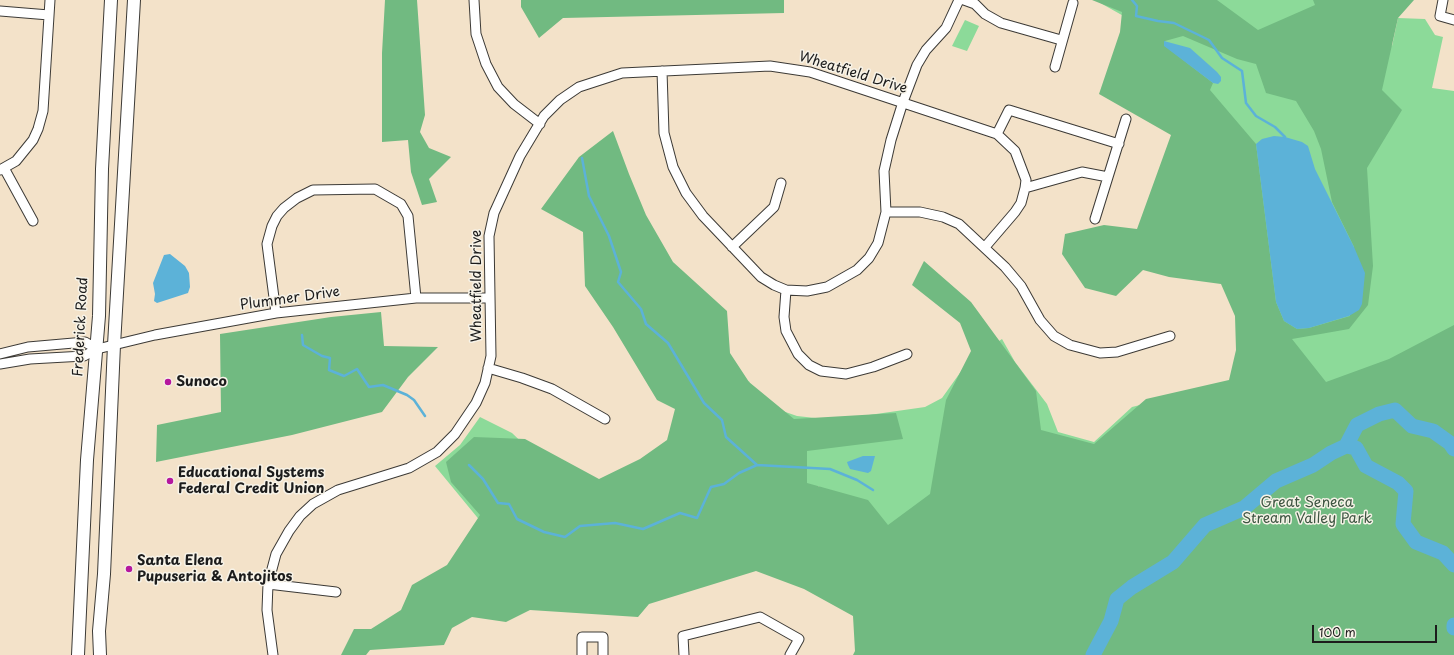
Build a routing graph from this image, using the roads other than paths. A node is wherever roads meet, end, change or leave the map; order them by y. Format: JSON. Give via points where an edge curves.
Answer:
{"nodes":[{"id":1,"x":50,"y":0,"type":"edge"},
{"id":2,"x":111,"y":0,"type":"edge"},
{"id":3,"x":134,"y":0,"type":"edge"},
{"id":4,"x":474,"y":0,"type":"edge"},
{"id":5,"x":959,"y":0,"type":"edge"},
{"id":6,"x":964,"y":0,"type":"edge"},
{"id":7,"x":1443,"y":0,"type":"edge"},
{"id":8,"x":1072,"y":3,"type":"dead end"},
{"id":9,"x":0,"y":11,"type":"edge"},
{"id":10,"x":49,"y":15,"type":"junction"},
{"id":11,"x":1454,"y":20,"type":"edge"},
{"id":12,"x":1061,"y":40,"type":"junction"},
{"id":13,"x":1055,"y":66,"type":"dead end"},
{"id":14,"x":662,"y":71,"type":"junction"},
{"id":15,"x":903,"y":102,"type":"junction"},
{"id":16,"x":1126,"y":119,"type":"dead end"},
{"id":17,"x":540,"y":124,"type":"junction"},
{"id":18,"x":997,"y":134,"type":"junction"},
{"id":19,"x":1118,"y":144,"type":"junction"},
{"id":20,"x":2,"y":169,"type":"edge"},
{"id":21,"x":1108,"y":177,"type":"junction"},
{"id":22,"x":782,"y":183,"type":"dead end"},
{"id":23,"x":1025,"y":188,"type":"junction"},
{"id":24,"x":886,"y":212,"type":"junction"},
{"id":25,"x":1095,"y":219,"type":"dead end"},
{"id":26,"x":33,"y":221,"type":"dead end"},
{"id":27,"x":732,"y":247,"type":"junction"},
{"id":28,"x":985,"y":247,"type":"junction"},
{"id":29,"x":786,"y":290,"type":"junction"},
{"id":30,"x":416,"y":298,"type":"junction"},
{"id":31,"x":490,"y":298,"type":"junction"},
{"id":32,"x":276,"y":313,"type":"junction"},
{"id":33,"x":1170,"y":336,"type":"dead end"},
{"id":34,"x":114,"y":345,"type":"junction"},
{"id":35,"x":96,"y":349,"type":"junction"},
{"id":36,"x":0,"y":354,"type":"edge"},
{"id":37,"x":907,"y":354,"type":"dead end"},
{"id":38,"x":0,"y":364,"type":"edge"},
{"id":39,"x":488,"y":368,"type":"junction"},
{"id":40,"x":605,"y":419,"type":"dead end"},
{"id":41,"x":268,"y":584,"type":"junction"},
{"id":42,"x":336,"y":592,"type":"dead end"},
{"id":43,"x":78,"y":655,"type":"edge"},
{"id":44,"x":100,"y":655,"type":"edge"},
{"id":45,"x":273,"y":655,"type":"edge"},
{"id":46,"x":582,"y":655,"type":"edge"},
{"id":47,"x":604,"y":655,"type":"edge"},
{"id":48,"x":684,"y":655,"type":"edge"},
{"id":49,"x":790,"y":655,"type":"edge"}],
"edges":[{"from":1,"to":10,"type":"street"},
{"from":2,"to":35,"type":"main road","name":"Frederick Road"},
{"from":3,"to":34,"type":"main road"},
{"from":4,"to":17,"type":"street","via":[[476,34],[486,64],[498,87],[514,104]]},
{"from":5,"to":15,"type":"street","via":[[946,28],[926,50],[917,65]]},
{"from":6,"to":12,"type":"street","via":[[975,4],[985,14],[1002,23]]},
{"from":7,"to":11,"type":"street","via":[[1440,16]]},
{"from":8,"to":12,"type":"street"},
{"from":9,"to":10,"type":"street"},
{"from":10,"to":20,"type":"street","via":[[43,111],[38,129],[26,150],[16,161]]},
{"from":12,"to":13,"type":"street"},
{"from":14,"to":15,"type":"street","name":"Wheatfield Drive","via":[[751,66],[790,68]]},
{"from":14,"to":17,"type":"street","name":"Wheatfield Drive","via":[[622,73],[579,87],[560,100],[544,116]]},
{"from":14,"to":27,"type":"street","via":[[664,133],[673,167],[686,193]]},
{"from":15,"to":18,"type":"street","name":"Wheatfield Drive"},
{"from":15,"to":24,"type":"street","via":[[884,172]]},
{"from":16,"to":19,"type":"street"},
{"from":17,"to":31,"type":"street","name":"Wheatfield Drive","via":[[520,156],[494,213],[489,236]]},
{"from":18,"to":19,"type":"street","via":[[1009,110]]},
{"from":18,"to":23,"type":"street","name":"Wheatfield Drive","via":[[1015,151],[1026,180]]},
{"from":19,"to":21,"type":"street"},
{"from":20,"to":26,"type":"street"},
{"from":21,"to":23,"type":"street","via":[[1082,172]]},
{"from":21,"to":25,"type":"street"},
{"from":22,"to":27,"type":"street","via":[[774,207]]},
{"from":23,"to":28,"type":"street","name":"Wheatfield Drive","via":[[1021,203],[1015,212]]},
{"from":24,"to":28,"type":"street","via":[[920,212],[943,217],[959,224]]},
{"from":24,"to":29,"type":"street","via":[[878,243],[869,258],[857,270],[827,287],[807,291]]},
{"from":27,"to":29,"type":"street","via":[[761,278]]},
{"from":28,"to":33,"type":"street","via":[[1021,286],[1040,320],[1054,336],[1070,345],[1100,353],[1117,352]]},
{"from":29,"to":37,"type":"street","via":[[786,331],[798,354],[821,371],[846,374]]},
{"from":30,"to":31,"type":"street","name":"Plummer Drive"},
{"from":30,"to":32,"type":"street","name":"Plummer Drive"},
{"from":30,"to":32,"type":"street","via":[[408,216],[401,204],[375,189],[313,190],[284,208],[272,226],[267,244]]},
{"from":31,"to":39,"type":"street","name":"Wheatfield Drive","via":[[491,356]]},
{"from":32,"to":34,"type":"street","name":"Plummer Drive"},
{"from":34,"to":35,"type":"street","name":"Plummer Drive"},
{"from":34,"to":44,"type":"main road","via":[[104,574],[99,631]]},
{"from":35,"to":36,"type":"street","via":[[85,342],[28,347]]},
{"from":35,"to":38,"type":"street","name":"Plummer Drive","via":[[84,356],[30,359]]},
{"from":35,"to":43,"type":"main road","name":"Frederick Road","via":[[87,460]]},
{"from":39,"to":40,"type":"street","via":[[552,389]]},
{"from":39,"to":41,"type":"street","name":"Wheatfield Drive","via":[[485,384],[469,416],[437,452],[409,468],[338,490],[313,504],[300,516],[276,554]]},
{"from":41,"to":42,"type":"street"},
{"from":41,"to":45,"type":"street","name":"Wheatfield Drive","via":[[267,610]]},
{"from":46,"to":47,"type":"street","via":[[582,637],[603,637]]},
{"from":48,"to":49,"type":"street","via":[[683,636],[760,617],[799,639]]}]}
